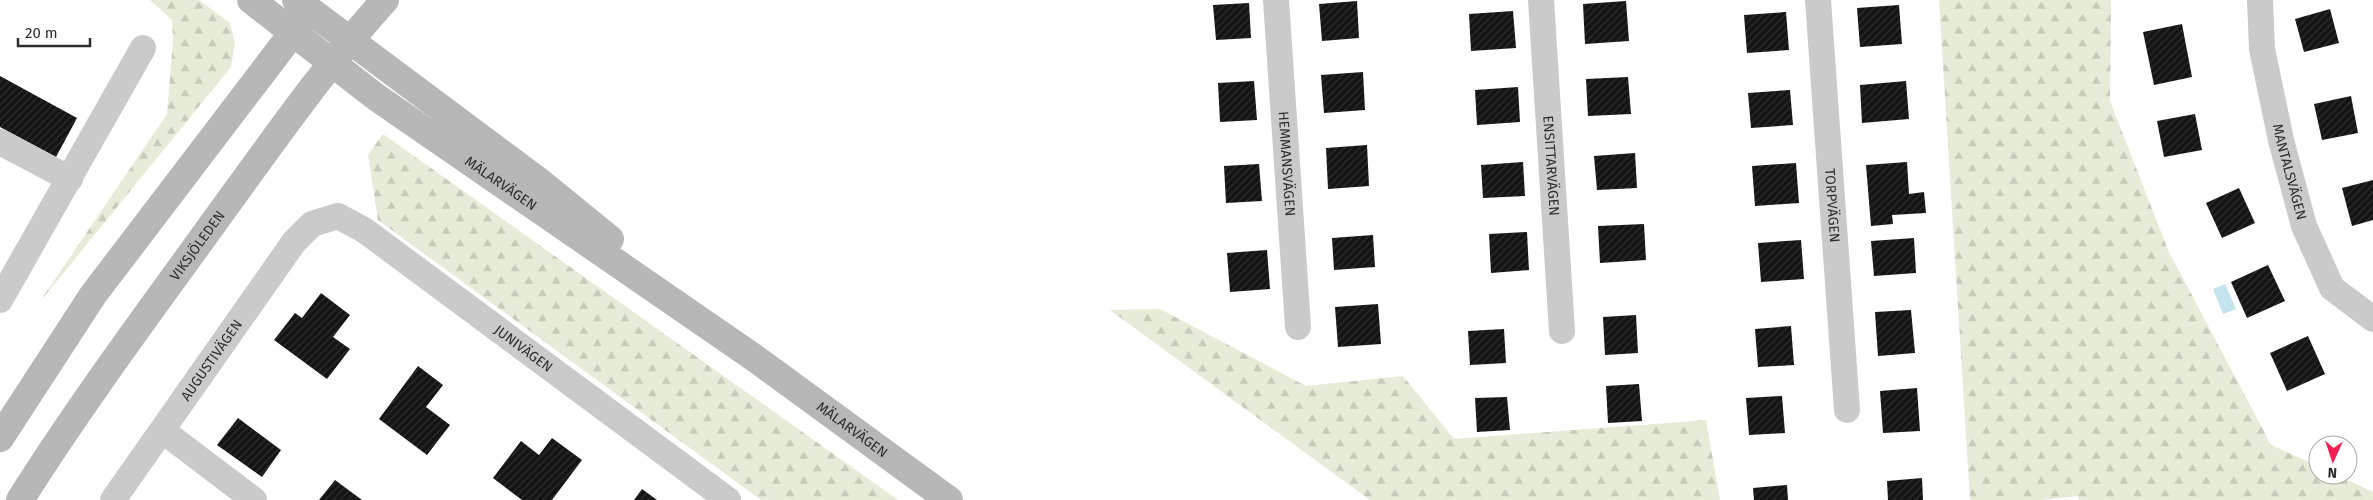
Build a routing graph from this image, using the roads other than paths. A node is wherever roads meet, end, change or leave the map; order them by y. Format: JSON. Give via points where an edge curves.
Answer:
{"nodes":[{"id":1,"x":251,"y":0,"type":"edge"},
{"id":2,"x":385,"y":0,"type":"edge"},
{"id":3,"x":1276,"y":0,"type":"edge"},
{"id":4,"x":1541,"y":0,"type":"edge"},
{"id":5,"x":1818,"y":0,"type":"edge"},
{"id":6,"x":2260,"y":0,"type":"edge"},
{"id":7,"x":309,"y":4,"type":"edge"},
{"id":8,"x":293,"y":33,"type":"junction"},
{"id":9,"x":349,"y":40,"type":"junction"},
{"id":10,"x":143,"y":48,"type":"dead end"},
{"id":11,"x":332,"y":63,"type":"junction"},
{"id":12,"x":0,"y":142,"type":"edge"},
{"id":13,"x":70,"y":179,"type":"junction"},
{"id":14,"x":312,"y":224,"type":"joint"},
{"id":15,"x":0,"y":300,"type":"edge"},
{"id":16,"x":2373,"y":319,"type":"edge"},
{"id":17,"x":1298,"y":327,"type":"dead end"},
{"id":18,"x":1562,"y":331,"type":"dead end"},
{"id":19,"x":756,"y":359,"type":"junction"},
{"id":20,"x":1847,"y":410,"type":"dead end"},
{"id":21,"x":163,"y":431,"type":"junction"},
{"id":22,"x":0,"y":438,"type":"edge"},
{"id":23,"x":20,"y":500,"type":"edge"},
{"id":24,"x":113,"y":500,"type":"edge"},
{"id":25,"x":254,"y":500,"type":"edge"},
{"id":26,"x":728,"y":500,"type":"edge"},
{"id":27,"x":949,"y":500,"type":"edge"}],
"edges":[{"from":1,"to":8,"type":"street","name":"MÄLARVÄGEN"},
{"from":2,"to":9,"type":"street","name":"VIKSJÖLEDEN"},
{"from":3,"to":17,"type":"street","name":"HEMMANSVÄGEN"},
{"from":4,"to":18,"type":"street","name":"ENSITTARVÄGEN"},
{"from":5,"to":20,"type":"street","name":"TORPVÄGEN"},
{"from":6,"to":16,"type":"street","name":"MANTALSVÄGEN","via":[[2264,58],[2304,226],[2332,288]]},
{"from":7,"to":8,"type":"street"},
{"from":7,"to":9,"type":"street","name":"MÄLARVÄGEN"},
{"from":8,"to":11,"type":"street","name":"MÄLARVÄGEN"},
{"from":8,"to":22,"type":"street","via":[[93,295]]},
{"from":9,"to":11,"type":"street","name":"VIKSJÖLEDEN"},
{"from":9,"to":19,"type":"street","name":"MÄLARVÄGEN","via":[[540,182]]},
{"from":10,"to":13,"type":"street"},
{"from":11,"to":19,"type":"street","name":"MÄLARVÄGEN","via":[[376,97]]},
{"from":11,"to":23,"type":"street","name":"VIKSJÖLEDEN","via":[[121,351]]},
{"from":12,"to":13,"type":"street"},
{"from":13,"to":15,"type":"street"},
{"from":14,"to":21,"type":"street","name":"AUGUSTIVÄGEN","via":[[294,242]]},
{"from":14,"to":26,"type":"street","name":"JUNIVÄGEN","via":[[338,216],[364,230]]},
{"from":19,"to":27,"type":"street","name":"MÄLARVÄGEN"},
{"from":21,"to":24,"type":"street","name":"AUGUSTIVÄGEN"},
{"from":21,"to":25,"type":"street"}]}
